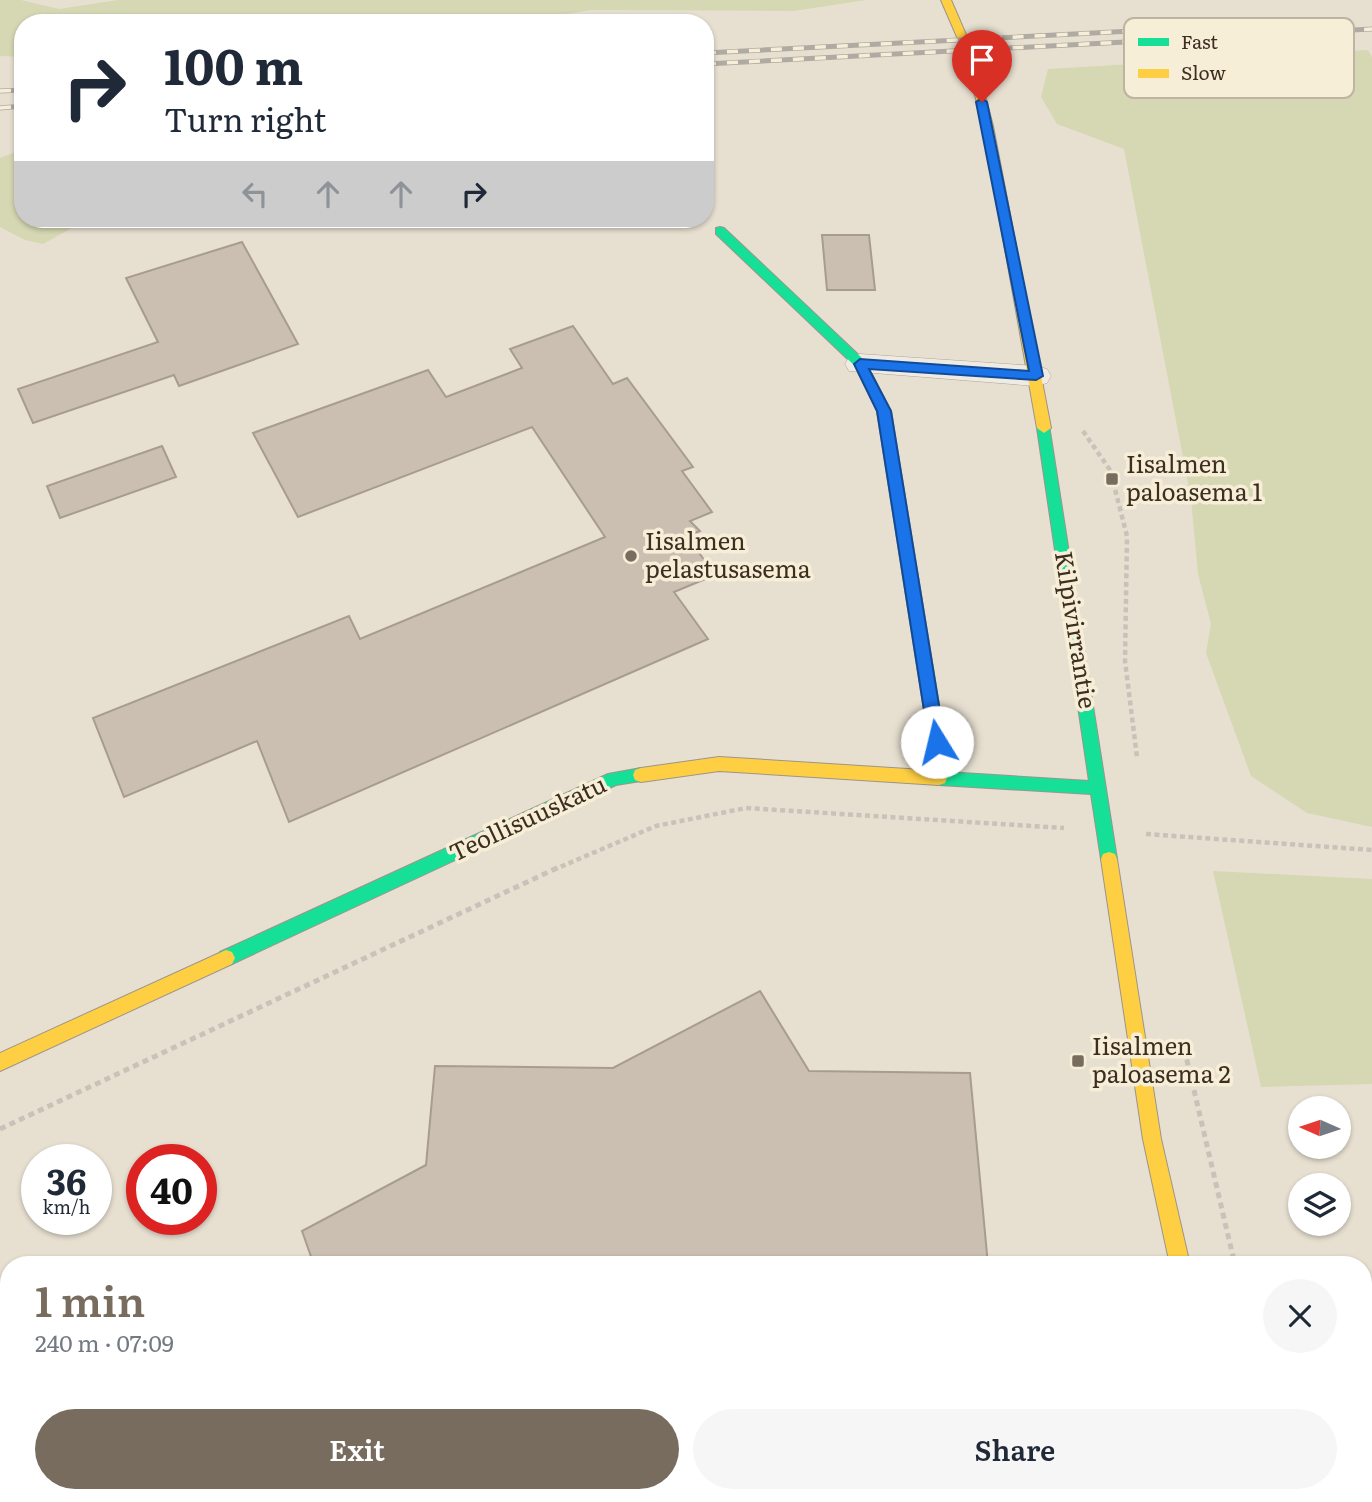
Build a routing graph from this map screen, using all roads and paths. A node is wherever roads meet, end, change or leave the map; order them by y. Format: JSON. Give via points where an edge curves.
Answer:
{"nodes":[{"id":1,"x":946,"y":0,"type":"edge"},
{"id":2,"x":720,"y":232,"type":"dead end"},
{"id":3,"x":860,"y":364,"type":"junction"},
{"id":4,"x":1036,"y":376,"type":"junction"},
{"id":5,"x":938,"y":777,"type":"junction"},
{"id":6,"x":1099,"y":788,"type":"junction"},
{"id":7,"x":1106,"y":830,"type":"junction"},
{"id":8,"x":1372,"y":850,"type":"edge"},
{"id":9,"x":0,"y":1062,"type":"edge"},
{"id":10,"x":0,"y":1129,"type":"edge"},
{"id":11,"x":1178,"y":1256,"type":"edge"}],
"edges":[{"from":1,"to":4,"type":"street","name":"Kilpivirrantie","via":[[969,53],[988,126]]},
{"from":2,"to":3,"type":"street"},
{"from":3,"to":4,"type":"street"},
{"from":3,"to":5,"type":"street","via":[[884,411],[937,742]]},
{"from":4,"to":6,"type":"street","name":"Kilpivirrantie"},
{"from":5,"to":6,"type":"street","name":"Teollisuuskatu"},
{"from":5,"to":9,"type":"street","name":"Teollisuuskatu","via":[[719,764],[614,779]]},
{"from":6,"to":7,"type":"street","name":"Kilpivirrantie"},
{"from":7,"to":8,"type":"path"},
{"from":7,"to":10,"type":"path","via":[[746,808],[656,826],[567,863]]},
{"from":7,"to":11,"type":"street","name":"Kilpivirrantie","via":[[1152,1139]]}]}
